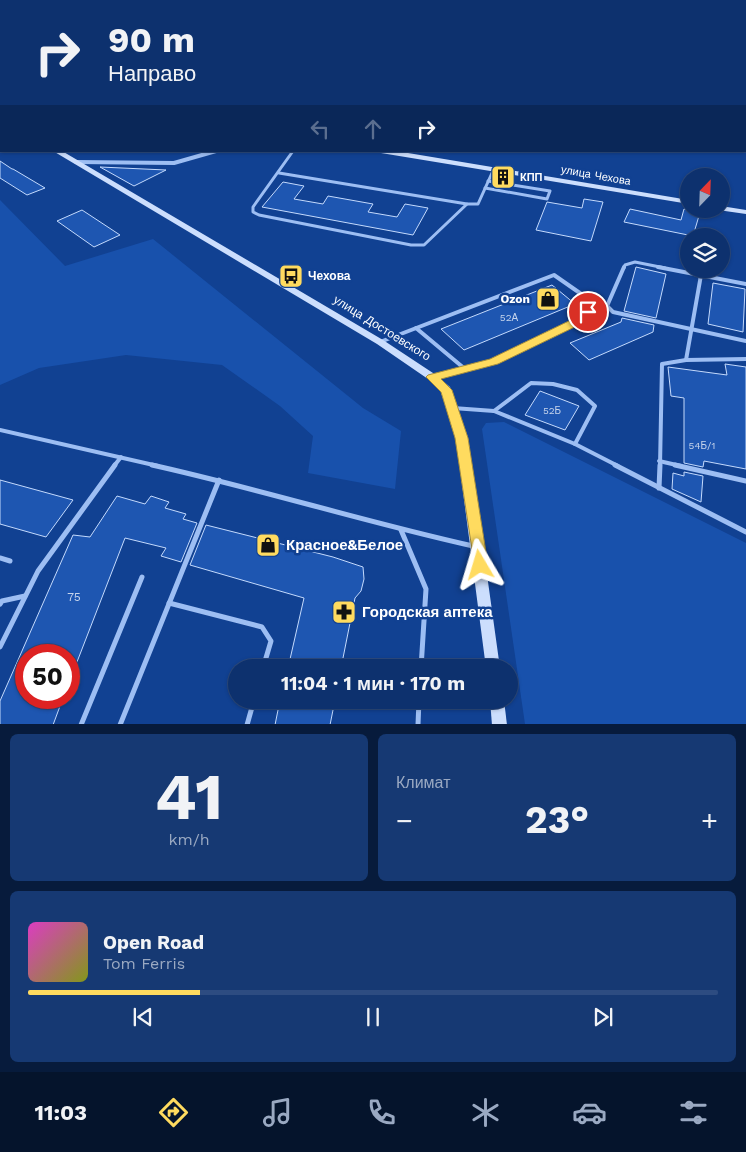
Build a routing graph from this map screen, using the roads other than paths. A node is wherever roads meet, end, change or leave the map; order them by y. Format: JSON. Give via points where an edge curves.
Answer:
{"nodes":[{"id":1,"x":58,"y":152,"type":"edge"},
{"id":2,"x":212,"y":152,"type":"edge"},
{"id":3,"x":292,"y":152,"type":"edge"},
{"id":4,"x":386,"y":152,"type":"edge"},
{"id":5,"x":74,"y":162,"type":"junction"},
{"id":6,"x":496,"y":170,"type":"junction"},
{"id":7,"x":279,"y":173,"type":"junction"},
{"id":8,"x":488,"y":181,"type":"junction"},
{"id":9,"x":485,"y":188,"type":"junction"},
{"id":10,"x":680,"y":201,"type":"edge"},
{"id":11,"x":468,"y":204,"type":"junction"},
{"id":12,"x":730,"y":209,"type":"edge"},
{"id":13,"x":746,"y":212,"type":"edge"},
{"id":14,"x":680,"y":271,"type":"edge"},
{"id":15,"x":701,"y":278,"type":"edge"},
{"id":16,"x":716,"y":278,"type":"edge"},
{"id":17,"x":746,"y":284,"type":"edge"},
{"id":18,"x":416,"y":328,"type":"junction"},
{"id":19,"x":692,"y":330,"type":"junction"},
{"id":20,"x":746,"y":341,"type":"edge"},
{"id":21,"x":380,"y":342,"type":"junction"},
{"id":22,"x":746,"y":359,"type":"edge"},
{"id":23,"x":686,"y":360,"type":"junction"},
{"id":24,"x":465,"y":369,"type":"junction"},
{"id":25,"x":432,"y":377,"type":"junction"},
{"id":26,"x":453,"y":408,"type":"junction"},
{"id":27,"x":494,"y":411,"type":"junction"},
{"id":28,"x":0,"y":430,"type":"edge"},
{"id":29,"x":575,"y":444,"type":"junction"},
{"id":30,"x":120,"y":457,"type":"junction"},
{"id":31,"x":659,"y":461,"type":"junction"},
{"id":32,"x":219,"y":480,"type":"junction"},
{"id":33,"x":746,"y":481,"type":"edge"},
{"id":34,"x":659,"y":488,"type":"junction"},
{"id":35,"x":401,"y":530,"type":"junction"},
{"id":36,"x":746,"y":532,"type":"edge"},
{"id":37,"x":478,"y":548,"type":"junction"},
{"id":38,"x":0,"y":558,"type":"edge"},
{"id":39,"x":10,"y":561,"type":"dead end"},
{"id":40,"x":142,"y":578,"type":"dead end"},
{"id":41,"x":25,"y":596,"type":"junction"},
{"id":42,"x":170,"y":603,"type":"junction"},
{"id":43,"x":0,"y":604,"type":"edge"},
{"id":44,"x":0,"y":647,"type":"edge"},
{"id":45,"x":266,"y":659,"type":"edge"},
{"id":46,"x":422,"y":659,"type":"edge"},
{"id":47,"x":492,"y":659,"type":"edge"},
{"id":48,"x":251,"y":709,"type":"edge"},
{"id":49,"x":419,"y":709,"type":"edge"},
{"id":50,"x":498,"y":709,"type":"edge"},
{"id":51,"x":81,"y":724,"type":"edge"},
{"id":52,"x":120,"y":724,"type":"edge"},
{"id":53,"x":247,"y":724,"type":"edge"},
{"id":54,"x":418,"y":724,"type":"edge"},
{"id":55,"x":500,"y":724,"type":"edge"}],
"edges":[{"from":1,"to":5,"type":"main road","name":"улица Достоевского"},
{"from":2,"to":5,"type":"street","via":[[174,163]]},
{"from":3,"to":7,"type":"lane"},
{"from":4,"to":6,"type":"main road","name":"улица Чехова"},
{"from":5,"to":21,"type":"main road","name":"улица Достоевского"},
{"from":6,"to":8,"type":"lane"},
{"from":6,"to":10,"type":"main road","name":"улица Чехова"},
{"from":7,"to":11,"type":"lane"},
{"from":7,"to":11,"type":"lane","via":[[253,207],[253,212],[411,245],[429,241]]},
{"from":8,"to":9,"type":"lane"},
{"from":8,"to":9,"type":"lane","via":[[550,191],[547,199]]},
{"from":9,"to":11,"type":"lane","via":[[478,204]]},
{"from":12,"to":13,"type":"main road"},
{"from":14,"to":19,"type":"lane","via":[[635,262],[625,265],[607,306],[613,312]]},
{"from":15,"to":19,"type":"lane"},
{"from":16,"to":17,"type":"lane"},
{"from":18,"to":21,"type":"lane"},
{"from":18,"to":24,"type":"lane"},
{"from":18,"to":24,"type":"lane","via":[[554,275],[592,305],[579,320],[494,361]]},
{"from":19,"to":20,"type":"lane"},
{"from":19,"to":23,"type":"lane"},
{"from":21,"to":25,"type":"main road","name":"улица Достоевского"},
{"from":22,"to":23,"type":"lane"},
{"from":23,"to":31,"type":"lane","via":[[662,364]]},
{"from":24,"to":25,"type":"lane"},
{"from":25,"to":26,"type":"main road","name":"улица Достоевского","via":[[446,390]]},
{"from":26,"to":27,"type":"lane"},
{"from":26,"to":37,"type":"main road","name":"улица Достоевского","via":[[462,438]]},
{"from":27,"to":29,"type":"lane"},
{"from":27,"to":29,"type":"lane","via":[[531,383],[577,390],[596,406]]},
{"from":28,"to":30,"type":"lane"},
{"from":29,"to":34,"type":"lane"},
{"from":30,"to":32,"type":"lane"},
{"from":30,"to":41,"type":"lane","via":[[38,572]]},
{"from":31,"to":33,"type":"lane"},
{"from":31,"to":34,"type":"lane"},
{"from":32,"to":35,"type":"lane"},
{"from":32,"to":42,"type":"lane"},
{"from":34,"to":36,"type":"lane"},
{"from":35,"to":37,"type":"lane"},
{"from":35,"to":46,"type":"lane","via":[[426,589]]},
{"from":37,"to":47,"type":"main road","name":"улица Достоевского"},
{"from":38,"to":39,"type":"lane"},
{"from":40,"to":51,"type":"lane"},
{"from":41,"to":43,"type":"lane"},
{"from":41,"to":44,"type":"lane"},
{"from":42,"to":45,"type":"lane","via":[[262,627],[271,641]]},
{"from":42,"to":52,"type":"lane"},
{"from":48,"to":53,"type":"lane"},
{"from":49,"to":54,"type":"lane"},
{"from":50,"to":55,"type":"main road"}]}
